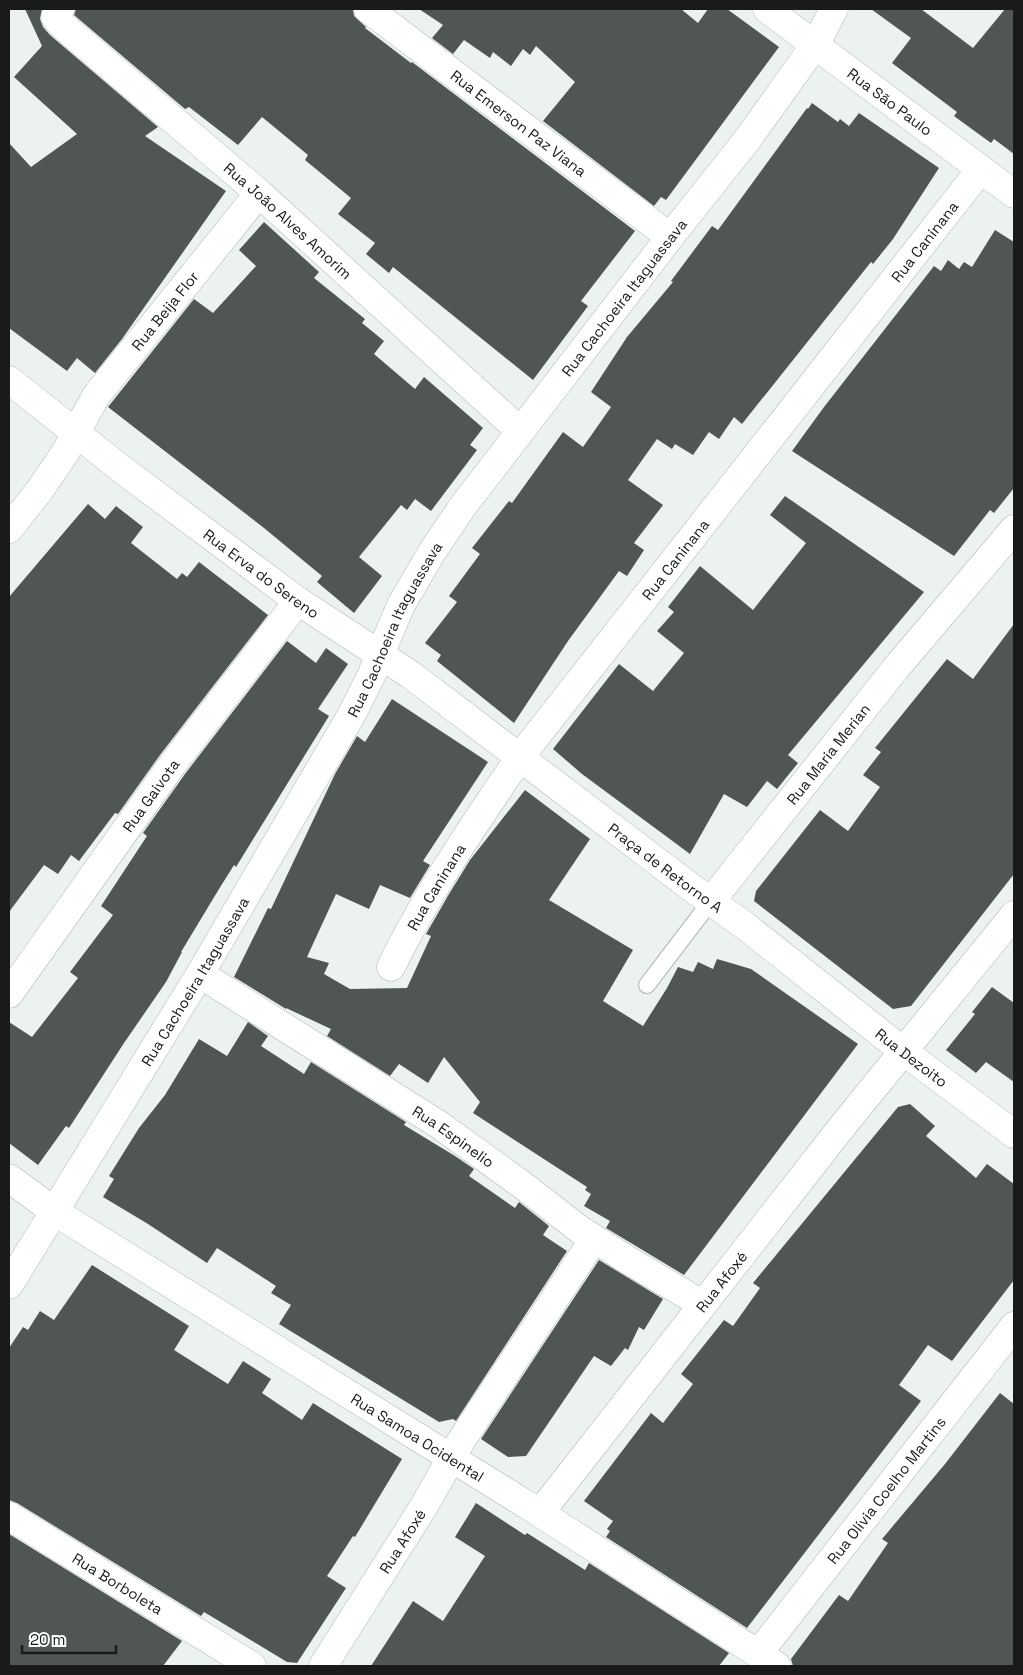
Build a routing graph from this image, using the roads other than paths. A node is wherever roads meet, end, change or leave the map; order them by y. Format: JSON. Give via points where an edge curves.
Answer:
{"nodes":[{"id":1,"x":368,"y":9,"type":"edge"},
{"id":2,"x":767,"y":9,"type":"edge"},
{"id":3,"x":834,"y":9,"type":"edge"},
{"id":4,"x":58,"y":11,"type":"edge"},
{"id":5,"x":815,"y":45,"type":"junction"},
{"id":6,"x":981,"y":169,"type":"junction"},
{"id":7,"x":259,"y":193,"type":"junction"},
{"id":8,"x":1014,"y":194,"type":"edge"},
{"id":9,"x":670,"y":237,"type":"junction"},
{"id":10,"x":9,"y":380,"type":"edge"},
{"id":11,"x":520,"y":431,"type":"junction"},
{"id":12,"x":77,"y":433,"type":"junction"},
{"id":13,"x":9,"y":529,"type":"edge"},
{"id":14,"x":1014,"y":530,"type":"edge"},
{"id":15,"x":298,"y":601,"type":"junction"},
{"id":16,"x":380,"y":654,"type":"junction"},
{"id":17,"x":520,"y":757,"type":"junction"},
{"id":18,"x":711,"y":901,"type":"junction"},
{"id":19,"x":1014,"y":914,"type":"edge"},
{"id":20,"x":391,"y":967,"type":"dead end"},
{"id":21,"x":200,"y":974,"type":"junction"},
{"id":22,"x":811,"y":977,"type":"joint"},
{"id":23,"x":647,"y":985,"type":"dead end"},
{"id":24,"x":9,"y":994,"type":"edge"},
{"id":25,"x":903,"y":1051,"type":"junction"},
{"id":26,"x":1014,"y":1134,"type":"edge"},
{"id":27,"x":9,"y":1178,"type":"edge"},
{"id":28,"x":55,"y":1212,"type":"junction"},
{"id":29,"x":594,"y":1239,"type":"junction"},
{"id":30,"x":9,"y":1286,"type":"edge"},
{"id":31,"x":702,"y":1304,"type":"junction"},
{"id":32,"x":1014,"y":1326,"type":"edge"},
{"id":33,"x":451,"y":1458,"type":"junction"},
{"id":34,"x":540,"y":1513,"type":"junction"},
{"id":35,"x":9,"y":1516,"type":"edge"},
{"id":36,"x":768,"y":1660,"type":"edge"},
{"id":37,"x":252,"y":1666,"type":"edge"},
{"id":38,"x":323,"y":1666,"type":"edge"}],
"edges":[{"from":1,"to":9,"type":"street","name":"Rua Emerson Paz Viana"},
{"from":2,"to":5,"type":"street","name":"Rua São Paulo"},
{"from":3,"to":5,"type":"street","name":"Rua Cachoeira Itaguassava"},
{"from":4,"to":7,"type":"street","name":"Rua João Alves Amorim","via":[[57,20],[62,25]]},
{"from":5,"to":6,"type":"street","name":"Rua São Paulo"},
{"from":5,"to":9,"type":"street","name":"Rua Cachoeira Itaguassava","via":[[747,140]]},
{"from":6,"to":8,"type":"street","name":"Rua São Paulo"},
{"from":6,"to":17,"type":"street","name":"Rua Caninana"},
{"from":7,"to":11,"type":"street","name":"Rua João Alves Amorim"},
{"from":7,"to":12,"type":"street","name":"Rua Beija Flor","via":[[96,396]]},
{"from":9,"to":11,"type":"street","name":"Rua Cachoeira Itaguassava"},
{"from":10,"to":12,"type":"street","name":"Rua Erva do Sereno"},
{"from":11,"to":16,"type":"street","name":"Rua Cachoeira Itaguassava","via":[[432,552],[401,605]]},
{"from":12,"to":13,"type":"street","name":"Rua Beija Flor","via":[[39,491]]},
{"from":12,"to":15,"type":"street","name":"Rua Erva do Sereno"},
{"from":14,"to":18,"type":"street","name":"Rua Maria Merian","via":[[896,668]]},
{"from":15,"to":16,"type":"street","name":"Rua Erva do Sereno"},
{"from":15,"to":24,"type":"street","name":"Rua Gaivota","via":[[172,765]]},
{"from":16,"to":17,"type":"street","name":"Rua Erva do Sereno"},
{"from":16,"to":21,"type":"street","name":"Rua Cachoeira Itaguassava","via":[[352,714]]},
{"from":17,"to":18,"type":"street","name":"Praça de Retorno A"},
{"from":17,"to":20,"type":"street","name":"Rua Caninana","via":[[463,840]]},
{"from":18,"to":22,"type":"street","name":"Praça de Retorno A"},
{"from":18,"to":23,"type":"lane","name":"Rua Maria Merian"},
{"from":19,"to":25,"type":"street","name":"Rua Afoxé"},
{"from":21,"to":28,"type":"street","name":"Rua Cachoeira Itaguassava"},
{"from":21,"to":29,"type":"street","name":"Rua Espinelio","via":[[438,1124]]},
{"from":22,"to":25,"type":"street","name":"Rua Dezoito"},
{"from":25,"to":26,"type":"street","name":"Rua Dezoito"},
{"from":25,"to":31,"type":"street","name":"Rua Afoxé"},
{"from":27,"to":28,"type":"street","name":"Rua Samoa Ocidental"},
{"from":28,"to":30,"type":"street","name":"Rua Cachoeira Itaguassava"},
{"from":28,"to":33,"type":"street","name":"Rua Samoa Ocidental"},
{"from":29,"to":31,"type":"street","name":"Rua Espinelio"},
{"from":29,"to":33,"type":"street","name":"Rua Afoxé"},
{"from":31,"to":34,"type":"street","name":"Rua Afoxé"},
{"from":32,"to":36,"type":"street","name":"Rua Olívia Coelho Martins"},
{"from":33,"to":34,"type":"street","name":"Rua Samoa Ocidental"},
{"from":33,"to":38,"type":"street","name":"Rua Afoxé"},
{"from":34,"to":36,"type":"street","name":"Rua Samoa Ocidental"},
{"from":35,"to":37,"type":"street","name":"Rua Borboleta"}]}
